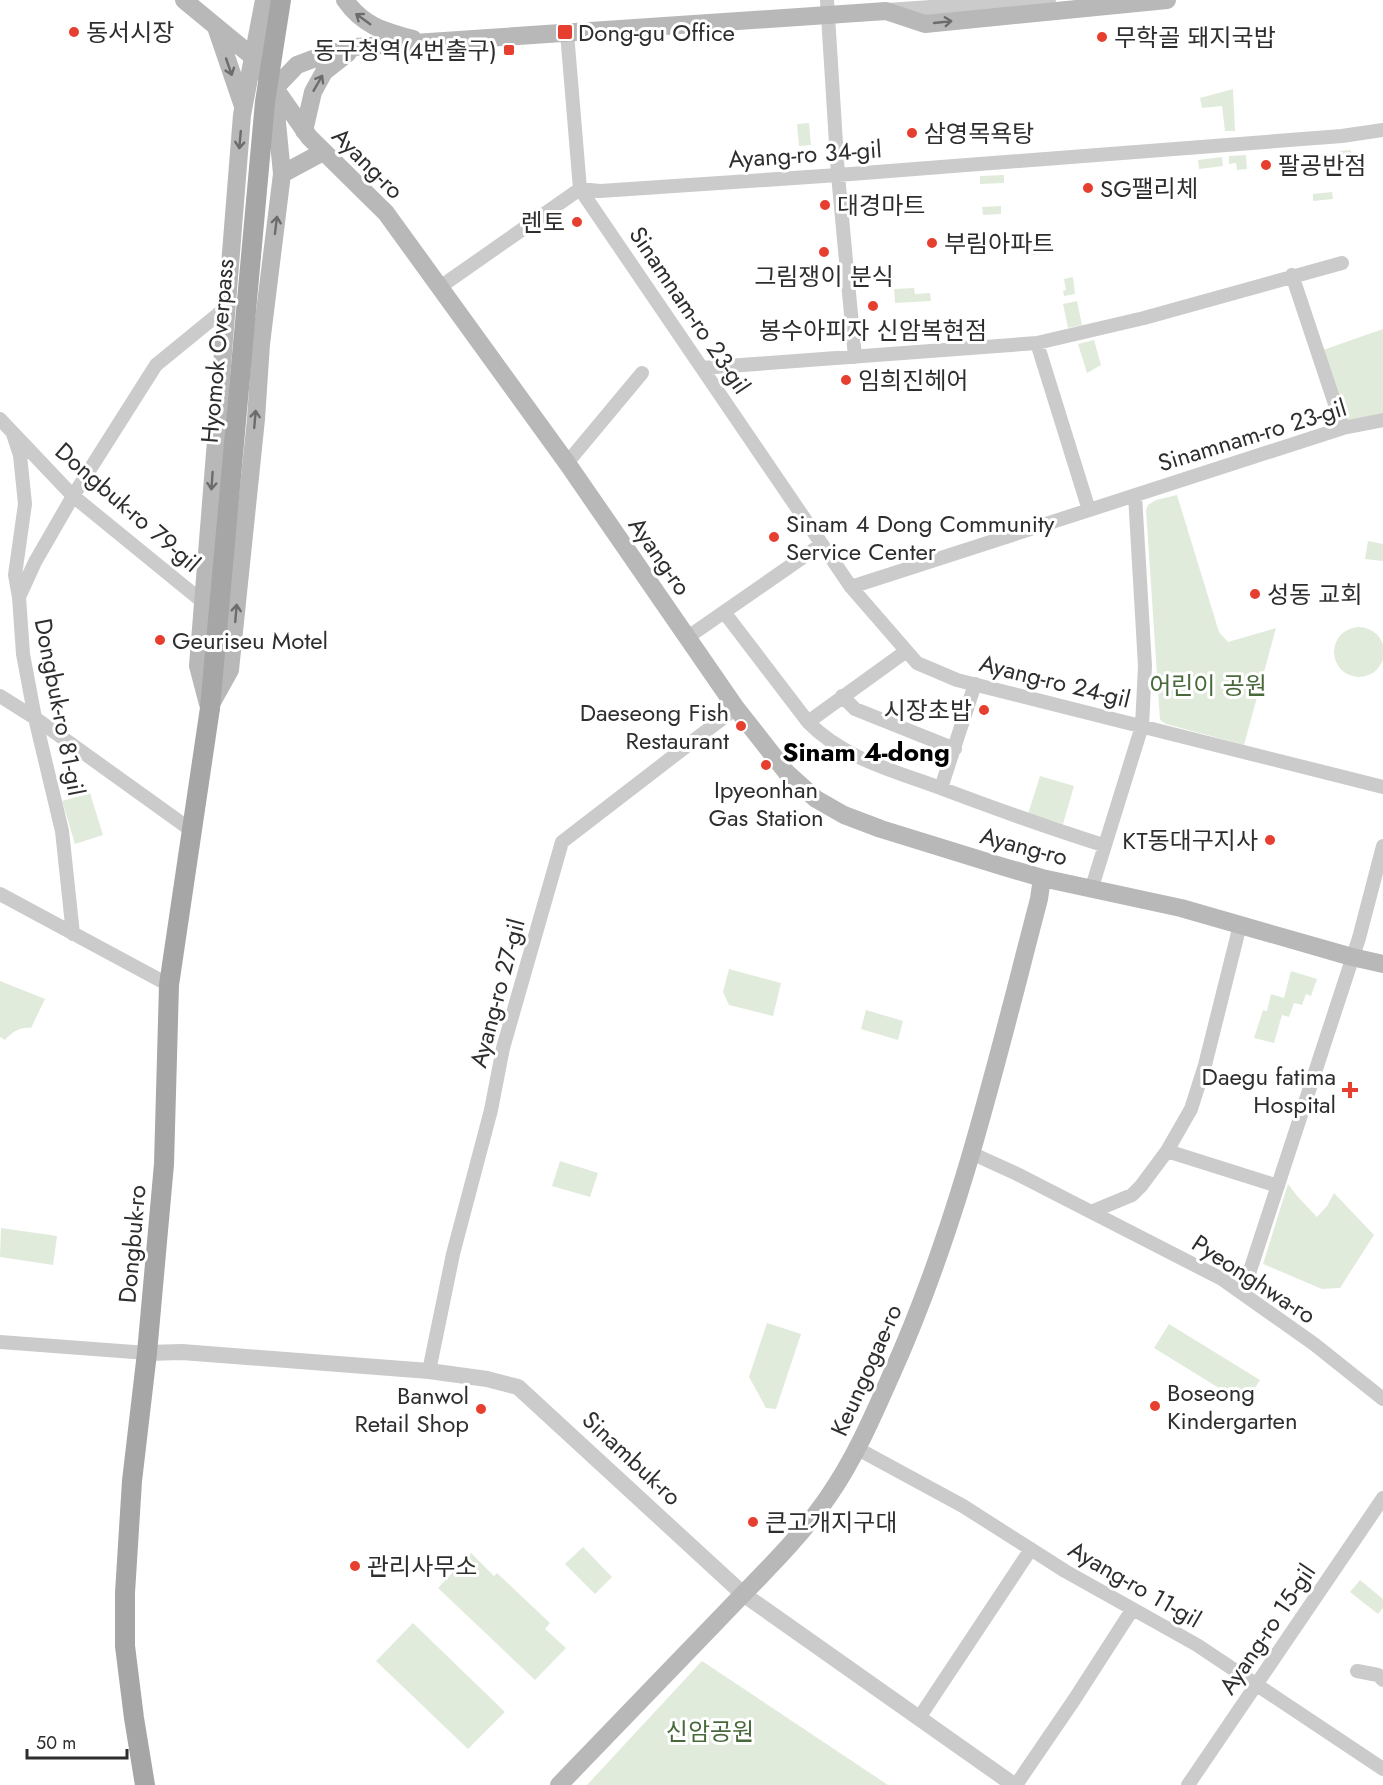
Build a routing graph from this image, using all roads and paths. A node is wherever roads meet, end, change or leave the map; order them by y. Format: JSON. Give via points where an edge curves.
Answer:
{"nodes":[{"id":1,"x":184,"y":0,"type":"edge"},
{"id":2,"x":264,"y":0,"type":"edge"},
{"id":3,"x":281,"y":0,"type":"edge"},
{"id":4,"x":287,"y":0,"type":"edge"},
{"id":5,"x":345,"y":0,"type":"edge"},
{"id":6,"x":904,"y":0,"type":"edge"},
{"id":7,"x":1048,"y":0,"type":"edge"},
{"id":8,"x":1167,"y":0,"type":"edge"},
{"id":9,"x":828,"y":7,"type":"edge"},
{"id":10,"x":886,"y":11,"type":"junction"},
{"id":11,"x":215,"y":26,"type":"junction"},
{"id":12,"x":567,"y":33,"type":"junction"},
{"id":13,"x":426,"y":43,"type":"junction"},
{"id":14,"x":355,"y":48,"type":"junction"},
{"id":15,"x":253,"y":57,"type":"junction"},
{"id":16,"x":274,"y":89,"type":"junction"},
{"id":17,"x":244,"y":108,"type":"junction"},
{"id":18,"x":1383,"y":130,"type":"edge"},
{"id":19,"x":304,"y":132,"type":"junction"},
{"id":20,"x":323,"y":152,"type":"junction"},
{"id":21,"x":282,"y":174,"type":"junction"},
{"id":22,"x":838,"y":175,"type":"junction"},
{"id":23,"x":580,"y":189,"type":"junction"},
{"id":24,"x":231,"y":262,"type":"junction"},
{"id":25,"x":1342,"y":263,"type":"dead end"},
{"id":26,"x":270,"y":275,"type":"junction"},
{"id":27,"x":1293,"y":275,"type":"junction"},
{"id":28,"x":440,"y":287,"type":"junction"},
{"id":29,"x":226,"y":307,"type":"junction"},
{"id":30,"x":1037,"y":343,"type":"junction"},
{"id":31,"x":855,"y":357,"type":"junction"},
{"id":32,"x":702,"y":368,"type":"junction"},
{"id":33,"x":642,"y":373,"type":"dead end"},
{"id":34,"x":0,"y":418,"type":"edge"},
{"id":35,"x":1383,"y":420,"type":"edge"},
{"id":36,"x":1343,"y":428,"type":"junction"},
{"id":37,"x":13,"y":432,"type":"junction"},
{"id":38,"x":567,"y":464,"type":"junction"},
{"id":39,"x":1136,"y":495,"type":"junction"},
{"id":40,"x":74,"y":496,"type":"junction"},
{"id":41,"x":1089,"y":510,"type":"junction"},
{"id":42,"x":822,"y":544,"type":"junction"},
{"id":43,"x":850,"y":587,"type":"junction"},
{"id":44,"x":19,"y":597,"type":"junction"},
{"id":45,"x":203,"y":602,"type":"junction"},
{"id":46,"x":724,"y":612,"type":"junction"},
{"id":47,"x":688,"y":637,"type":"junction"},
{"id":48,"x":905,"y":652,"type":"junction"},
{"id":49,"x":1145,"y":666,"type":"joint"},
{"id":50,"x":957,"y":680,"type":"joint"},
{"id":51,"x":975,"y":684,"type":"junction"},
{"id":52,"x":0,"y":696,"type":"edge"},
{"id":53,"x":842,"y":696,"type":"junction"},
{"id":54,"x":210,"y":708,"type":"junction"},
{"id":55,"x":736,"y":708,"type":"junction"},
{"id":56,"x":35,"y":718,"type":"junction"},
{"id":57,"x":808,"y":722,"type":"junction"},
{"id":58,"x":1142,"y":726,"type":"junction"},
{"id":59,"x":955,"y":749,"type":"junction"},
{"id":60,"x":1383,"y":787,"type":"edge"},
{"id":61,"x":941,"y":788,"type":"junction"},
{"id":62,"x":191,"y":830,"type":"junction"},
{"id":63,"x":1103,"y":845,"type":"junction"},
{"id":64,"x":1383,"y":846,"type":"edge"},
{"id":65,"x":1042,"y":878,"type":"junction"},
{"id":66,"x":1092,"y":887,"type":"junction"},
{"id":67,"x":0,"y":894,"type":"edge"},
{"id":68,"x":1240,"y":925,"type":"junction"},
{"id":69,"x":73,"y":934,"type":"junction"},
{"id":70,"x":1352,"y":957,"type":"junction"},
{"id":71,"x":1383,"y":964,"type":"edge"},
{"id":72,"x":169,"y":985,"type":"junction"},
{"id":73,"x":1167,"y":1151,"type":"junction"},
{"id":74,"x":971,"y":1153,"type":"junction"},
{"id":75,"x":1278,"y":1186,"type":"junction"},
{"id":76,"x":1090,"y":1212,"type":"junction"},
{"id":77,"x":1242,"y":1293,"type":"junction"},
{"id":78,"x":0,"y":1342,"type":"edge"},
{"id":79,"x":147,"y":1353,"type":"junction"},
{"id":80,"x":429,"y":1371,"type":"junction"},
{"id":81,"x":1383,"y":1399,"type":"edge"},
{"id":82,"x":858,"y":1449,"type":"junction"},
{"id":83,"x":1383,"y":1498,"type":"edge"},
{"id":84,"x":1031,"y":1549,"type":"junction"},
{"id":85,"x":743,"y":1594,"type":"junction"},
{"id":86,"x":1132,"y":1610,"type":"junction"},
{"id":87,"x":1357,"y":1671,"type":"dead end"},
{"id":88,"x":1383,"y":1680,"type":"edge"},
{"id":89,"x":1257,"y":1684,"type":"junction"},
{"id":90,"x":919,"y":1718,"type":"junction"},
{"id":91,"x":1382,"y":1766,"type":"edge"},
{"id":92,"x":145,"y":1785,"type":"edge"},
{"id":93,"x":559,"y":1785,"type":"edge"},
{"id":94,"x":1015,"y":1785,"type":"edge"},
{"id":95,"x":1188,"y":1785,"type":"edge"}],
"edges":[{"from":1,"to":11,"type":"main road","name":"Ayang-ro"},
{"from":2,"to":15,"type":"main road"},
{"from":3,"to":54,"type":"main road","name":"Hyomok Overpass","bridge":true,"via":[[266,102]]},
{"from":4,"to":16,"type":"main road"},
{"from":13,"to":5,"type":"main road","one_way":true,"via":[[377,29],[354,13]]},
{"from":6,"to":10,"type":"main road"},
{"from":7,"to":10,"type":"street"},
{"from":10,"to":8,"type":"main road","one_way":true,"via":[[925,24]]},
{"from":9,"to":10,"type":"main road"},
{"from":9,"to":12,"type":"main road"},
{"from":9,"to":22,"type":"street"},
{"from":11,"to":15,"type":"main road","name":"Ayang-ro"},
{"from":11,"to":17,"type":"main road","one_way":true},
{"from":12,"to":13,"type":"main road"},
{"from":12,"to":23,"type":"street","name":"Sinamnam-ro 23-gil"},
{"from":13,"to":14,"type":"main road"},
{"from":14,"to":16,"type":"main road","via":[[297,65]]},
{"from":19,"to":14,"type":"main road","one_way":true,"via":[[313,92],[324,72]]},
{"from":15,"to":16,"type":"main road","name":"Ayang-ro"},
{"from":15,"to":17,"type":"main road"},
{"from":16,"to":19,"type":"main road","name":"Ayang-ro"},
{"from":16,"to":21,"type":"main road"},
{"from":17,"to":24,"type":"main road","one_way":true},
{"from":18,"to":22,"type":"street","name":"Ayang-ro 34-gil"},
{"from":19,"to":20,"type":"main road","name":"Ayang-ro"},
{"from":20,"to":21,"type":"main road"},
{"from":20,"to":28,"type":"main road","name":"Ayang-ro","via":[[386,213]]},
{"from":26,"to":21,"type":"main road","one_way":true},
{"from":22,"to":23,"type":"street","name":"Ayang-ro 34-gil","via":[[600,191]]},
{"from":22,"to":31,"type":"street"},
{"from":23,"to":28,"type":"street"},
{"from":23,"to":32,"type":"street","name":"Sinamnam-ro 23-gil"},
{"from":24,"to":26,"type":"main road","via":[[242,278],[257,282]]},
{"from":24,"to":29,"type":"main road"},
{"from":25,"to":27,"type":"street"},
{"from":54,"to":26,"type":"main road","one_way":true,"via":[[230,670]]},
{"from":27,"to":30,"type":"street","via":[[1151,316]]},
{"from":27,"to":36,"type":"street"},
{"from":28,"to":38,"type":"main road","name":"Ayang-ro"},
{"from":29,"to":40,"type":"street","name":"Dongbuk-ro 81-gil","via":[[156,365]]},
{"from":29,"to":45,"type":"main road","one_way":true},
{"from":30,"to":31,"type":"street"},
{"from":30,"to":41,"type":"street"},
{"from":31,"to":32,"type":"street"},
{"from":32,"to":42,"type":"street","name":"Sinamnam-ro 23-gil"},
{"from":33,"to":38,"type":"street"},
{"from":34,"to":37,"type":"street","name":"Dongbuk-ro 79-gil"},
{"from":35,"to":36,"type":"street","name":"Sinamnam-ro 23-gil"},
{"from":36,"to":39,"type":"street","name":"Sinamnam-ro 23-gil"},
{"from":37,"to":40,"type":"street","name":"Dongbuk-ro 79-gil"},
{"from":37,"to":44,"type":"street","via":[[20,455],[25,504],[15,575]]},
{"from":38,"to":47,"type":"main road","name":"Ayang-ro"},
{"from":39,"to":41,"type":"street","name":"Sinamnam-ro 23-gil"},
{"from":39,"to":49,"type":"street","name":"Sinamnam-ro 23-gil"},
{"from":40,"to":44,"type":"street","name":"Dongbuk-ro 81-gil"},
{"from":40,"to":45,"type":"street","name":"Dongbuk-ro 79-gil"},
{"from":41,"to":43,"type":"street","name":"Sinamnam-ro 23-gil"},
{"from":42,"to":43,"type":"street","name":"Sinamnam-ro 23-gil"},
{"from":42,"to":46,"type":"street"},
{"from":43,"to":48,"type":"street","name":"Sinamnam-ro 23-gil"},
{"from":44,"to":56,"type":"street","name":"Dongbuk-ro 81-gil","via":[[23,654]]},
{"from":45,"to":54,"type":"main road","via":[[198,666]]},
{"from":46,"to":47,"type":"street"},
{"from":46,"to":57,"type":"street"},
{"from":47,"to":55,"type":"main road","name":"Ayang-ro"},
{"from":48,"to":50,"type":"street","name":"Sinamnam-ro 23-gil","via":[[917,663]]},
{"from":48,"to":53,"type":"street"},
{"from":49,"to":58,"type":"street","name":"Ayang-ro 24-gil"},
{"from":50,"to":51,"type":"street","name":"Ayang-ro 24-gil"},
{"from":51,"to":58,"type":"street","name":"Ayang-ro 24-gil"},
{"from":51,"to":59,"type":"street"},
{"from":52,"to":56,"type":"street"},
{"from":53,"to":57,"type":"street"},
{"from":53,"to":59,"type":"street","via":[[855,709]]},
{"from":54,"to":62,"type":"main road","name":"Dongbuk-ro"},
{"from":55,"to":65,"type":"main road","name":"Ayang-ro","via":[[797,783],[844,815]]},
{"from":55,"to":80,"type":"street","name":"Ayang-ro 27-gil","via":[[562,842],[503,1048]]},
{"from":56,"to":62,"type":"street"},
{"from":56,"to":69,"type":"street","name":"Dongbuk-ro 81-gil","via":[[62,831]]},
{"from":57,"to":61,"type":"street","via":[[835,745],[885,769]]},
{"from":58,"to":60,"type":"street","name":"Ayang-ro 24-gil"},
{"from":58,"to":63,"type":"street","name":"Ayang-ro 24-gil"},
{"from":59,"to":61,"type":"street"},
{"from":61,"to":63,"type":"street"},
{"from":62,"to":72,"type":"main road","name":"Dongbuk-ro"},
{"from":63,"to":66,"type":"street","name":"Ayang-ro 24-gil"},
{"from":64,"to":70,"type":"street"},
{"from":65,"to":66,"type":"main road","name":"Ayang-ro"},
{"from":65,"to":74,"type":"main road","name":"Keungogae-ro"},
{"from":66,"to":68,"type":"main road","name":"Ayang-ro"},
{"from":67,"to":69,"type":"street"},
{"from":68,"to":70,"type":"main road","name":"Ayang-ro"},
{"from":68,"to":73,"type":"street","via":[[1191,1109]]},
{"from":69,"to":72,"type":"street"},
{"from":70,"to":71,"type":"main road","name":"Ayang-ro"},
{"from":70,"to":75,"type":"street"},
{"from":72,"to":79,"type":"main road","name":"Dongbuk-ro","via":[[164,1164]]},
{"from":73,"to":75,"type":"street"},
{"from":73,"to":76,"type":"street","via":[[1132,1195]]},
{"from":74,"to":76,"type":"street","name":"Pyeonghwa-ro"},
{"from":74,"to":82,"type":"main road","name":"Keungogae-ro","via":[[908,1337]]},
{"from":75,"to":77,"type":"street"},
{"from":76,"to":77,"type":"street","name":"Pyeonghwa-ro"},
{"from":77,"to":81,"type":"street","name":"Pyeonghwa-ro"},
{"from":78,"to":79,"type":"street"},
{"from":79,"to":80,"type":"street","name":"Sinambuk-ro","via":[[182,1352]]},
{"from":79,"to":92,"type":"main road","name":"Dongbuk-ro","via":[[132,1481],[125,1593],[125,1646]]},
{"from":80,"to":85,"type":"street","name":"Sinambuk-ro","via":[[518,1387]]},
{"from":82,"to":84,"type":"street","name":"Ayang-ro 11-gil","via":[[963,1506]]},
{"from":82,"to":85,"type":"main road","name":"Keungogae-ro","via":[[801,1533]]},
{"from":83,"to":89,"type":"street","name":"Ayang-ro 15-gil"},
{"from":84,"to":86,"type":"street","name":"Ayang-ro 11-gil"},
{"from":84,"to":90,"type":"street"},
{"from":85,"to":90,"type":"street","name":"Sinambuk-ro"},
{"from":85,"to":93,"type":"main road","name":"Keungogae-ro"},
{"from":86,"to":89,"type":"street","name":"Ayang-ro 11-gil"},
{"from":86,"to":94,"type":"street"},
{"from":87,"to":88,"type":"street","via":[[1378,1675]]},
{"from":89,"to":91,"type":"street","name":"Ayang-ro 11-gil"},
{"from":89,"to":95,"type":"street","name":"Ayang-ro 15-gil"},
{"from":90,"to":94,"type":"street","name":"Sinambuk-ro"}]}
